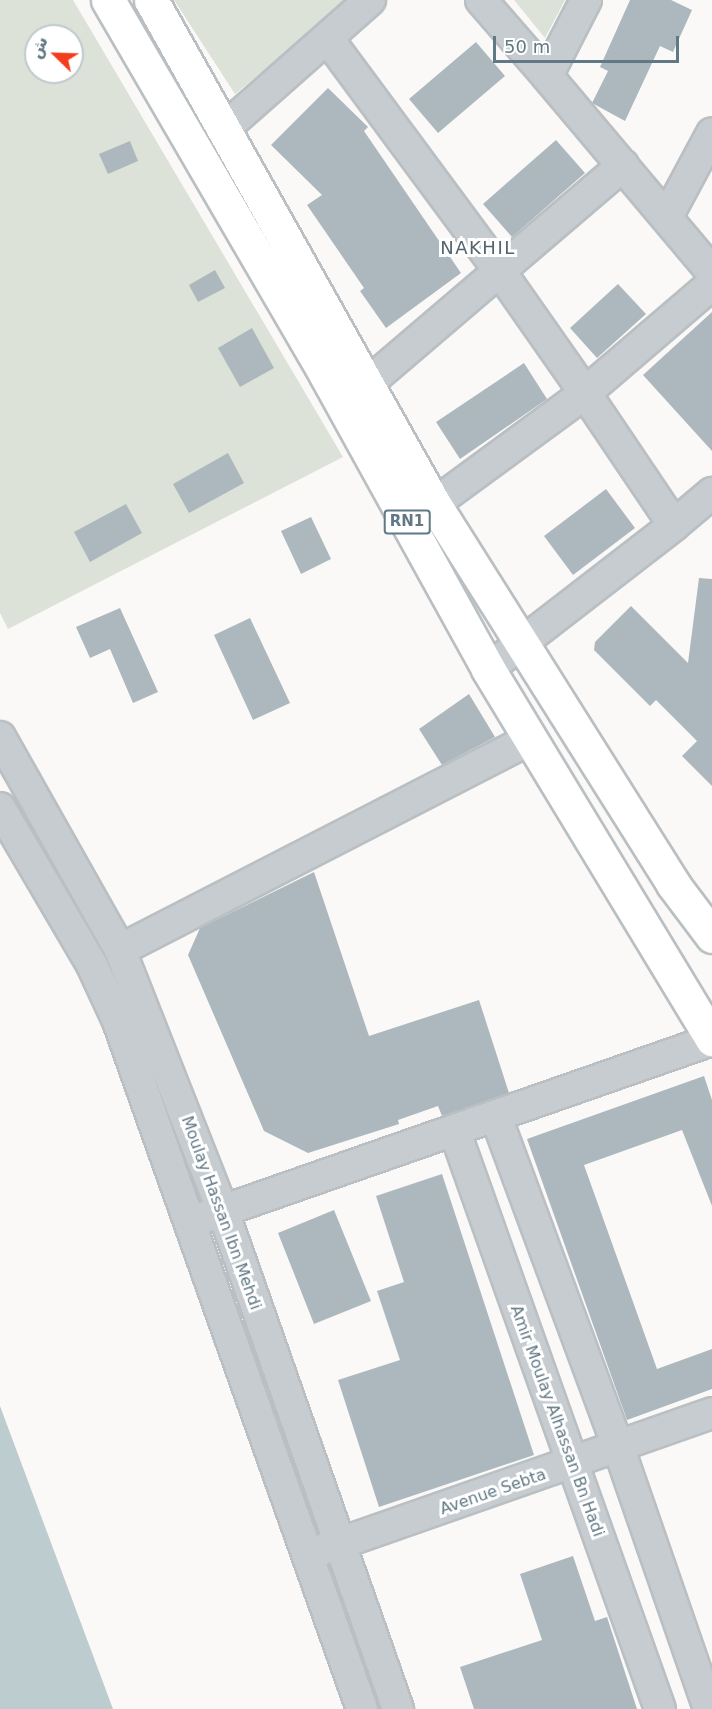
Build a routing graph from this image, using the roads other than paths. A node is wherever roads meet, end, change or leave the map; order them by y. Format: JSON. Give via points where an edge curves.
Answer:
{"nodes":[{"id":1,"x":108,"y":0,"type":"edge"},
{"id":2,"x":151,"y":0,"type":"edge"},
{"id":3,"x":370,"y":0,"type":"edge"},
{"id":4,"x":481,"y":0,"type":"edge"},
{"id":5,"x":586,"y":0,"type":"edge"},
{"id":6,"x":328,"y":39,"type":"junction"},
{"id":7,"x":547,"y":76,"type":"junction"},
{"id":8,"x":226,"y":127,"type":"junction"},
{"id":9,"x":712,"y":133,"type":"edge"},
{"id":10,"x":622,"y":165,"type":"junction"},
{"id":11,"x":667,"y":217,"type":"junction"},
{"id":12,"x":500,"y":270,"type":"junction"},
{"id":13,"x":712,"y":272,"type":"edge"},
{"id":14,"x":712,"y":284,"type":"edge"},
{"id":15,"x":367,"y":384,"type":"junction"},
{"id":16,"x":585,"y":393,"type":"junction"},
{"id":17,"x":712,"y":493,"type":"edge"},
{"id":18,"x":434,"y":504,"type":"junction"},
{"id":19,"x":674,"y":525,"type":"junction"},
{"id":20,"x":521,"y":647,"type":"junction"},
{"id":21,"x":488,"y":669,"type":"junction"},
{"id":22,"x":0,"y":737,"type":"edge"},
{"id":23,"x":531,"y":739,"type":"junction"},
{"id":24,"x":0,"y":808,"type":"edge"},
{"id":25,"x":712,"y":936,"type":"edge"},
{"id":26,"x":120,"y":950,"type":"junction"},
{"id":27,"x":712,"y":1040,"type":"edge"},
{"id":28,"x":496,"y":1117,"type":"junction"},
{"id":29,"x":455,"y":1132,"type":"junction"},
{"id":30,"x":223,"y":1211,"type":"junction"},
{"id":31,"x":188,"y":1223,"type":"junction"},
{"id":32,"x":712,"y":1413,"type":"edge"},
{"id":33,"x":619,"y":1449,"type":"junction"},
{"id":34,"x":573,"y":1465,"type":"junction"},
{"id":35,"x":339,"y":1545,"type":"junction"},
{"id":36,"x":307,"y":1554,"type":"junction"},
{"id":37,"x":362,"y":1709,"type":"edge"},
{"id":38,"x":398,"y":1709,"type":"edge"},
{"id":39,"x":660,"y":1709,"type":"edge"},
{"id":40,"x":709,"y":1709,"type":"edge"}],
"edges":[{"from":1,"to":21,"type":"main road","number":"RN1","via":[[326,375]]},
{"from":2,"to":8,"type":"main road","number":"RN1"},
{"from":3,"to":6,"type":"street"},
{"from":4,"to":7,"type":"street"},
{"from":5,"to":7,"type":"street"},
{"from":6,"to":8,"type":"street"},
{"from":6,"to":12,"type":"street"},
{"from":7,"to":10,"type":"street"},
{"from":8,"to":15,"type":"main road","number":"RN1"},
{"from":9,"to":11,"type":"street"},
{"from":10,"to":11,"type":"street"},
{"from":10,"to":12,"type":"street"},
{"from":11,"to":13,"type":"street"},
{"from":12,"to":15,"type":"street"},
{"from":12,"to":16,"type":"street"},
{"from":14,"to":16,"type":"street"},
{"from":15,"to":18,"type":"main road","number":"RN1"},
{"from":16,"to":18,"type":"street"},
{"from":16,"to":19,"type":"street"},
{"from":17,"to":19,"type":"street"},
{"from":18,"to":20,"type":"main road","number":"RN1"},
{"from":19,"to":20,"type":"street"},
{"from":20,"to":21,"type":"street"},
{"from":20,"to":25,"type":"main road","number":"RN1","via":[[673,884]]},
{"from":21,"to":23,"type":"main road","number":"RN1"},
{"from":22,"to":26,"type":"street","name":"Moulay Hassan Ibn Mehdi"},
{"from":23,"to":26,"type":"street"},
{"from":23,"to":27,"type":"main road","number":"RN1"},
{"from":24,"to":31,"type":"street","name":"Moulay Hassan Ibn Mehdi","via":[[92,965],[118,1021]]},
{"from":26,"to":30,"type":"street","name":"Moulay Hassan Ibn Mehdi"},
{"from":27,"to":28,"type":"street"},
{"from":28,"to":29,"type":"street"},
{"from":28,"to":33,"type":"street"},
{"from":29,"to":30,"type":"street"},
{"from":29,"to":34,"type":"street","name":"Amir Moulay Alhassan Bn Hadi"},
{"from":30,"to":31,"type":"street"},
{"from":30,"to":35,"type":"street","name":"Moulay Hassan Ibn Mehdi"},
{"from":31,"to":36,"type":"street","name":"Moulay Hassan Ibn Mehdi"},
{"from":32,"to":33,"type":"street","name":"Avenue Sebta"},
{"from":33,"to":34,"type":"street","name":"Avenue Sebta"},
{"from":33,"to":40,"type":"street"},
{"from":34,"to":35,"type":"street","name":"Avenue Sebta"},
{"from":34,"to":39,"type":"street","name":"Amir Moulay Alhassan Bn Hadi"},
{"from":35,"to":36,"type":"street","name":"Avenue Sebta"},
{"from":35,"to":38,"type":"street","name":"Moulay Hassan Ibn Mehdi"},
{"from":36,"to":37,"type":"street","name":"Moulay Hassan Ibn Mehdi"}]}
